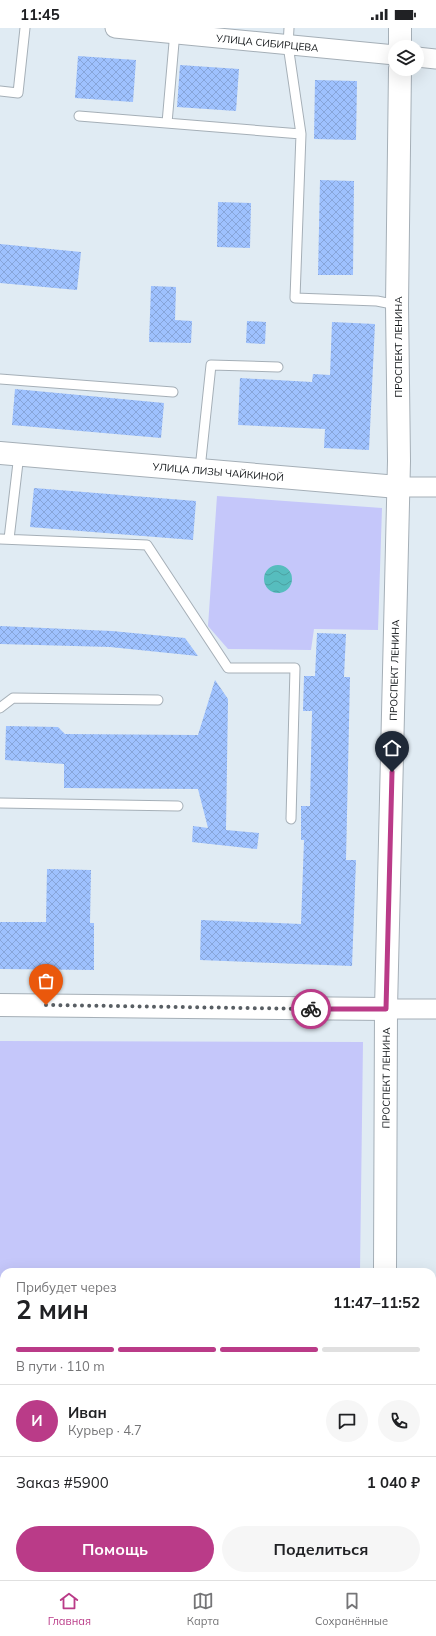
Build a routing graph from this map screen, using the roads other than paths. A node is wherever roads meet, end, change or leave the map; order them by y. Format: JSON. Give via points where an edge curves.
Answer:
{"nodes":[{"id":1,"x":25,"y":28,"type":"edge"},
{"id":2,"x":115,"y":28,"type":"edge"},
{"id":3,"x":400,"y":28,"type":"edge"},
{"id":4,"x":175,"y":31,"type":"edge"},
{"id":5,"x":210,"y":33,"type":"edge"},
{"id":6,"x":288,"y":36,"type":"edge"},
{"id":7,"x":400,"y":40,"type":"edge"},
{"id":8,"x":388,"y":54,"type":"edge"},
{"id":9,"x":424,"y":58,"type":"edge"},
{"id":10,"x":436,"y":59,"type":"edge"},
{"id":11,"x":400,"y":76,"type":"edge"},
{"id":12,"x":0,"y":91,"type":"edge"},
{"id":13,"x":79,"y":116,"type":"dead end"},
{"id":14,"x":167,"y":123,"type":"junction"},
{"id":15,"x":301,"y":134,"type":"junction"},
{"id":16,"x":397,"y":305,"type":"junction"},
{"id":17,"x":278,"y":367,"type":"dead end"},
{"id":18,"x":0,"y":378,"type":"edge"},
{"id":19,"x":174,"y":392,"type":"dead end"},
{"id":20,"x":9,"y":454,"type":"edge"},
{"id":21,"x":200,"y":469,"type":"junction"},
{"id":22,"x":398,"y":487,"type":"junction"},
{"id":23,"x":436,"y":488,"type":"edge"},
{"id":24,"x":4,"y":539,"type":"edge"},
{"id":25,"x":158,"y":700,"type":"dead end"},
{"id":26,"x":0,"y":708,"type":"edge"},
{"id":27,"x":0,"y":803,"type":"edge"},
{"id":28,"x":178,"y":806,"type":"dead end"},
{"id":29,"x":291,"y":819,"type":"dead end"},
{"id":30,"x":0,"y":1005,"type":"edge"},
{"id":31,"x":386,"y":1009,"type":"junction"},
{"id":32,"x":436,"y":1009,"type":"edge"},
{"id":33,"x":385,"y":1268,"type":"edge"}],
"edges":[{"from":1,"to":12,"type":"lane","via":[[18,93]]},
{"from":2,"to":4,"type":"street","name":"УЛИЦА СИБИРЦЕВА"},
{"from":3,"to":7,"type":"main road"},
{"from":4,"to":5,"type":"street","name":"УЛИЦА СИБИРЦЕВА"},
{"from":4,"to":14,"type":"lane"},
{"from":5,"to":6,"type":"street","name":"УЛИЦА СИБИРЦЕВА"},
{"from":6,"to":8,"type":"street","name":"УЛИЦА СИБИРЦЕВА"},
{"from":6,"to":15,"type":"lane"},
{"from":9,"to":10,"type":"street"},
{"from":11,"to":16,"type":"main road","name":"ПРОСПЕКТ ЛЕНИНА"},
{"from":13,"to":14,"type":"lane"},
{"from":14,"to":15,"type":"lane"},
{"from":15,"to":16,"type":"lane","via":[[295,298],[377,301]]},
{"from":16,"to":22,"type":"main road","name":"ПРОСПЕКТ ЛЕНИНА"},
{"from":17,"to":21,"type":"lane","via":[[211,365]]},
{"from":18,"to":19,"type":"lane"},
{"from":20,"to":21,"type":"main road","name":"УЛИЦА ЛИЗЫ ЧАЙКИНОЙ"},
{"from":20,"to":24,"type":"lane"},
{"from":21,"to":22,"type":"main road","name":"УЛИЦА ЛИЗЫ ЧАЙКИНОЙ"},
{"from":22,"to":23,"type":"street","name":"УЛИЦА ЛИЗЫ ЧАЙКИНОЙ"},
{"from":22,"to":31,"type":"main road","name":"ПРОСПЕКТ ЛЕНИНА"},
{"from":24,"to":29,"type":"lane","via":[[146,545],[228,668],[295,668]]},
{"from":25,"to":26,"type":"lane","via":[[13,698]]},
{"from":27,"to":28,"type":"lane"},
{"from":30,"to":31,"type":"main road"},
{"from":31,"to":32,"type":"street"},
{"from":31,"to":33,"type":"main road","name":"ПРОСПЕКТ ЛЕНИНА"}]}
